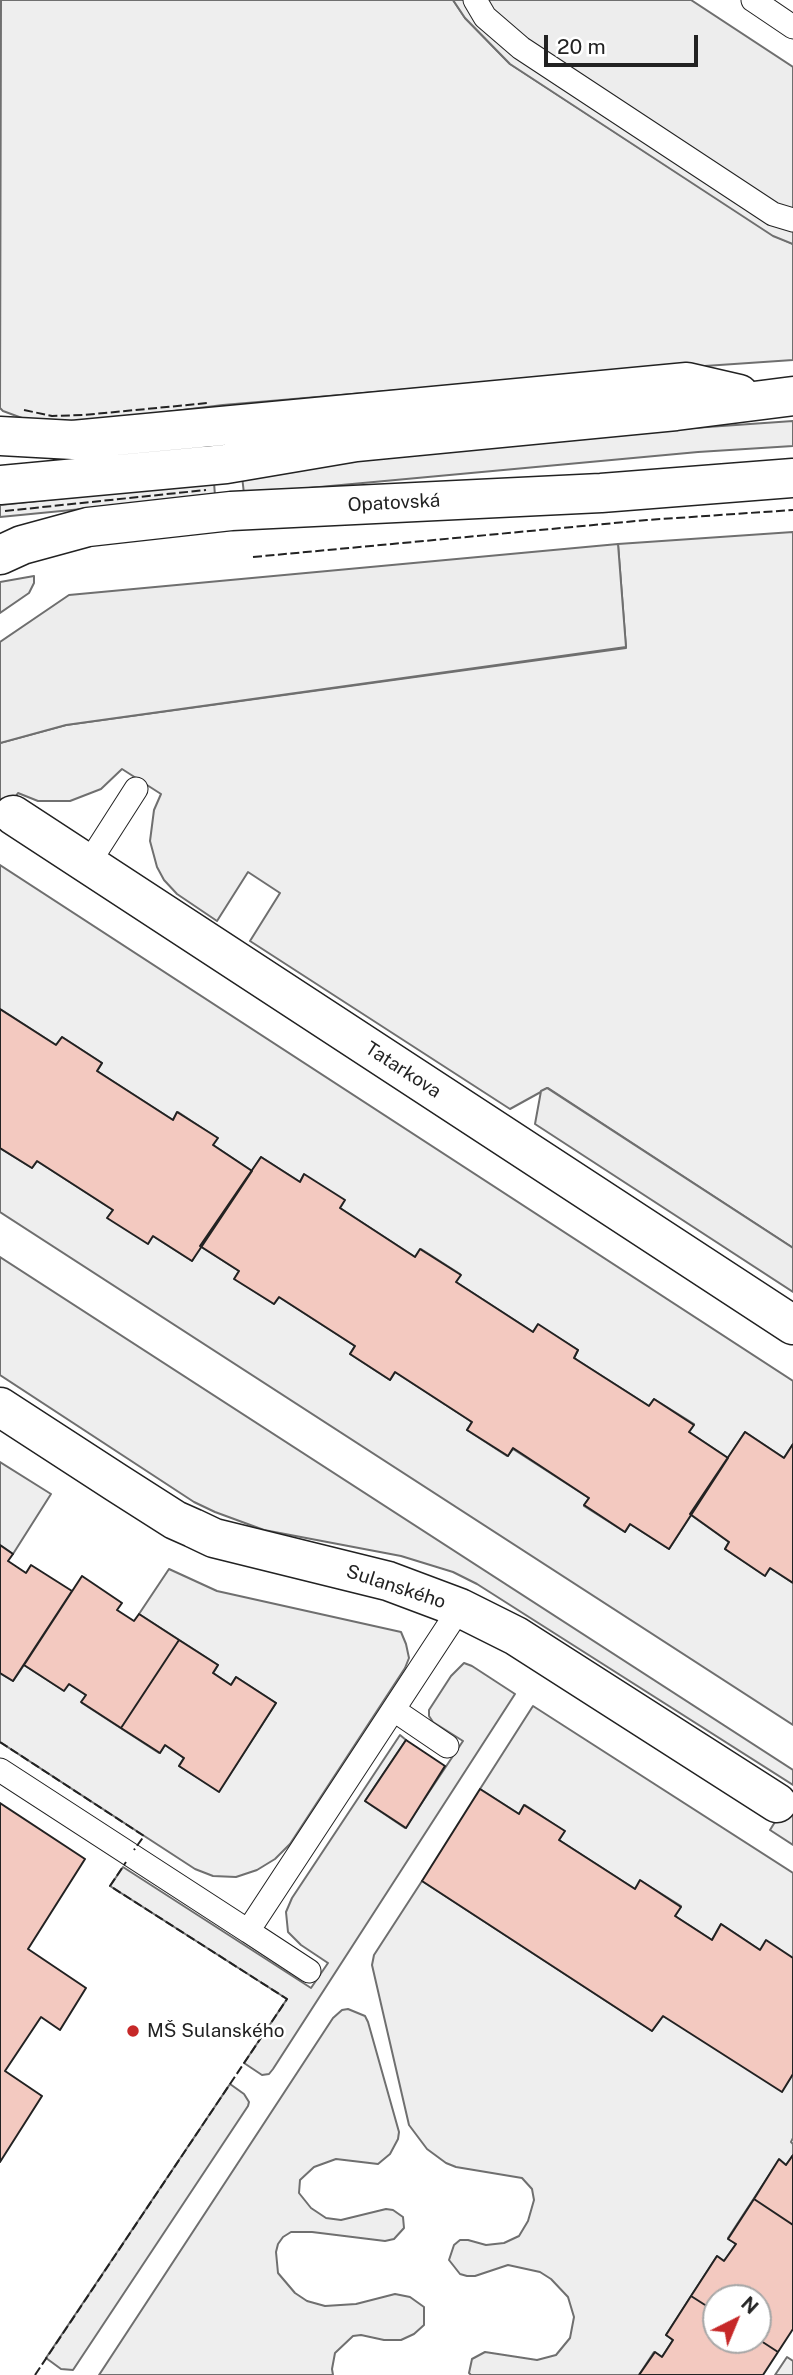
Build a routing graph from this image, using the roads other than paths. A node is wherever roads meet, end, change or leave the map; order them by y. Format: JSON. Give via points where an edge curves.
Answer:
{"nodes":[{"id":1,"x":475,"y":0,"type":"edge"},
{"id":2,"x":753,"y":0,"type":"edge"},
{"id":3,"x":793,"y":27,"type":"edge"},
{"id":4,"x":793,"y":220,"type":"edge"},
{"id":5,"x":777,"y":397,"type":"edge"},
{"id":6,"x":0,"y":436,"type":"edge"},
{"id":7,"x":793,"y":478,"type":"edge"},
{"id":8,"x":0,"y":485,"type":"edge"},
{"id":9,"x":0,"y":555,"type":"edge"},
{"id":10,"x":136,"y":789,"type":"dead end"},
{"id":11,"x":13,"y":815,"type":"dead end"},
{"id":12,"x":88,"y":864,"type":"junction"},
{"id":13,"x":793,"y":1325,"type":"edge"},
{"id":14,"x":0,"y":1407,"type":"edge"},
{"id":15,"x":460,"y":1608,"type":"junction"},
{"id":16,"x":394,"y":1710,"type":"junction"},
{"id":17,"x":447,"y":1746,"type":"dead end"},
{"id":18,"x":0,"y":1770,"type":"edge"},
{"id":19,"x":777,"y":1803,"type":"dead end"},
{"id":20,"x":248,"y":1931,"type":"junction"},
{"id":21,"x":309,"y":1971,"type":"dead end"}],
"edges":[{"from":1,"to":4,"type":"lane","via":[[485,17],[521,48],[773,214]]},
{"from":2,"to":3,"type":"lane"},
{"from":5,"to":6,"type":"street","via":[[687,382],[73,440]]},
{"from":5,"to":8,"type":"street","via":[[356,442],[226,464]]},
{"from":7,"to":9,"type":"street","name":"Opatovská","via":[[601,493],[230,511],[88,527]]},
{"from":10,"to":12,"type":"lane"},
{"from":11,"to":12,"type":"street","name":"Tatarkova"},
{"from":12,"to":13,"type":"street","name":"Tatarkova"},
{"from":14,"to":15,"type":"street","name":"Sulanského","via":[[175,1520],[203,1533],[388,1581]]},
{"from":15,"to":16,"type":"lane"},
{"from":15,"to":19,"type":"street","name":"Sulanského","via":[[516,1636]]},
{"from":16,"to":17,"type":"lane"},
{"from":16,"to":20,"type":"lane"},
{"from":18,"to":20,"type":"lane"},
{"from":20,"to":21,"type":"lane"}]}
